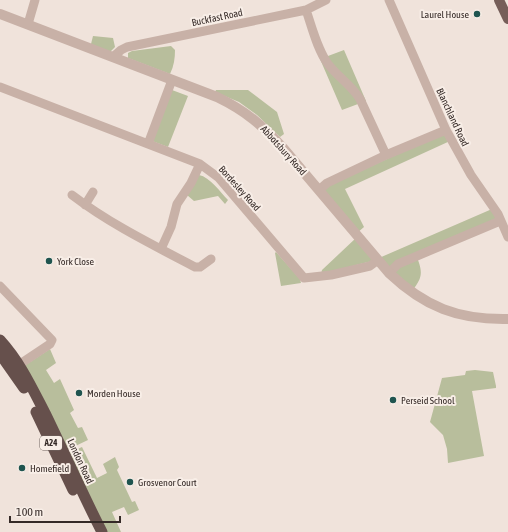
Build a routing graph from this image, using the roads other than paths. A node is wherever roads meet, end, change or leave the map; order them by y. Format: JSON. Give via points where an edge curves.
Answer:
{"nodes":[{"id":1,"x":35,"y":0,"type":"edge"},
{"id":2,"x":326,"y":0,"type":"edge"},
{"id":3,"x":389,"y":0,"type":"edge"},
{"id":4,"x":503,"y":2,"type":"edge"},
{"id":5,"x":306,"y":10,"type":"junction"},
{"id":6,"x":0,"y":14,"type":"edge"},
{"id":7,"x":508,"y":16,"type":"edge"},
{"id":8,"x":28,"y":24,"type":"junction"},
{"id":9,"x":113,"y":57,"type":"junction"},
{"id":10,"x":172,"y":80,"type":"junction"},
{"id":11,"x":0,"y":87,"type":"edge"},
{"id":12,"x":446,"y":130,"type":"junction"},
{"id":13,"x":148,"y":144,"type":"junction"},
{"id":14,"x":386,"y":155,"type":"junction"},
{"id":15,"x":200,"y":164,"type":"junction"},
{"id":16,"x":319,"y":190,"type":"junction"},
{"id":17,"x":93,"y":192,"type":"dead end"},
{"id":18,"x":72,"y":195,"type":"dead end"},
{"id":19,"x":85,"y":205,"type":"junction"},
{"id":20,"x":500,"y":221,"type":"junction"},
{"id":21,"x":508,"y":237,"type":"edge"},
{"id":22,"x":161,"y":249,"type":"junction"},
{"id":23,"x":211,"y":258,"type":"dead end"},
{"id":24,"x":378,"y":260,"type":"junction"},
{"id":25,"x":389,"y":272,"type":"junction"},
{"id":26,"x":0,"y":286,"type":"edge"},
{"id":27,"x":508,"y":319,"type":"edge"},
{"id":28,"x":0,"y":340,"type":"edge"},
{"id":29,"x":0,"y":354,"type":"edge"},
{"id":30,"x":20,"y":364,"type":"junction"},
{"id":31,"x":94,"y":532,"type":"edge"},
{"id":32,"x":102,"y":532,"type":"edge"}],
"edges":[{"from":1,"to":8,"type":"street"},
{"from":2,"to":5,"type":"street","name":"Buckfast Road"},
{"from":3,"to":12,"type":"street","name":"Blanchland Road"},
{"from":4,"to":7,"type":"main road"},
{"from":5,"to":9,"type":"street","name":"Buckfast Road","via":[[128,47]]},
{"from":5,"to":14,"type":"street","via":[[328,64],[360,99]]},
{"from":6,"to":8,"type":"street","name":"Abbotsbury Road"},
{"from":8,"to":9,"type":"street","name":"Abbotsbury Road"},
{"from":9,"to":10,"type":"street","name":"Abbotsbury Road"},
{"from":10,"to":13,"type":"street"},
{"from":10,"to":16,"type":"street","name":"Abbotsbury Road","via":[[217,97],[253,118],[284,148]]},
{"from":11,"to":13,"type":"street","name":"Bordesley Road"},
{"from":12,"to":14,"type":"street"},
{"from":12,"to":20,"type":"street","name":"Blanchland Road"},
{"from":13,"to":15,"type":"street","name":"Bordesley Road"},
{"from":14,"to":16,"type":"street","via":[[327,183]]},
{"from":15,"to":22,"type":"street","via":[[177,204],[171,227]]},
{"from":15,"to":24,"type":"street","name":"Bordesley Road","via":[[219,178],[304,278],[370,266]]},
{"from":16,"to":24,"type":"street","name":"Abbotsbury Road"},
{"from":17,"to":19,"type":"street"},
{"from":18,"to":19,"type":"street"},
{"from":19,"to":22,"type":"street","via":[[119,227]]},
{"from":20,"to":21,"type":"street","name":"Blanchland Road"},
{"from":20,"to":25,"type":"street","via":[[398,264]]},
{"from":22,"to":23,"type":"street","via":[[195,267],[200,267]]},
{"from":24,"to":25,"type":"street","name":"Abbotsbury Road"},
{"from":25,"to":27,"type":"street","name":"Abbotsbury Road","via":[[418,297],[443,309],[469,317]]},
{"from":26,"to":30,"type":"street","via":[[52,340]]},
{"from":28,"to":30,"type":"highway","name":"London Road","number":"A24"},
{"from":29,"to":31,"type":"highway","name":"London Road","number":"A24","via":[[28,394]]},
{"from":30,"to":32,"type":"highway","name":"London Road","number":"A24"}]}
